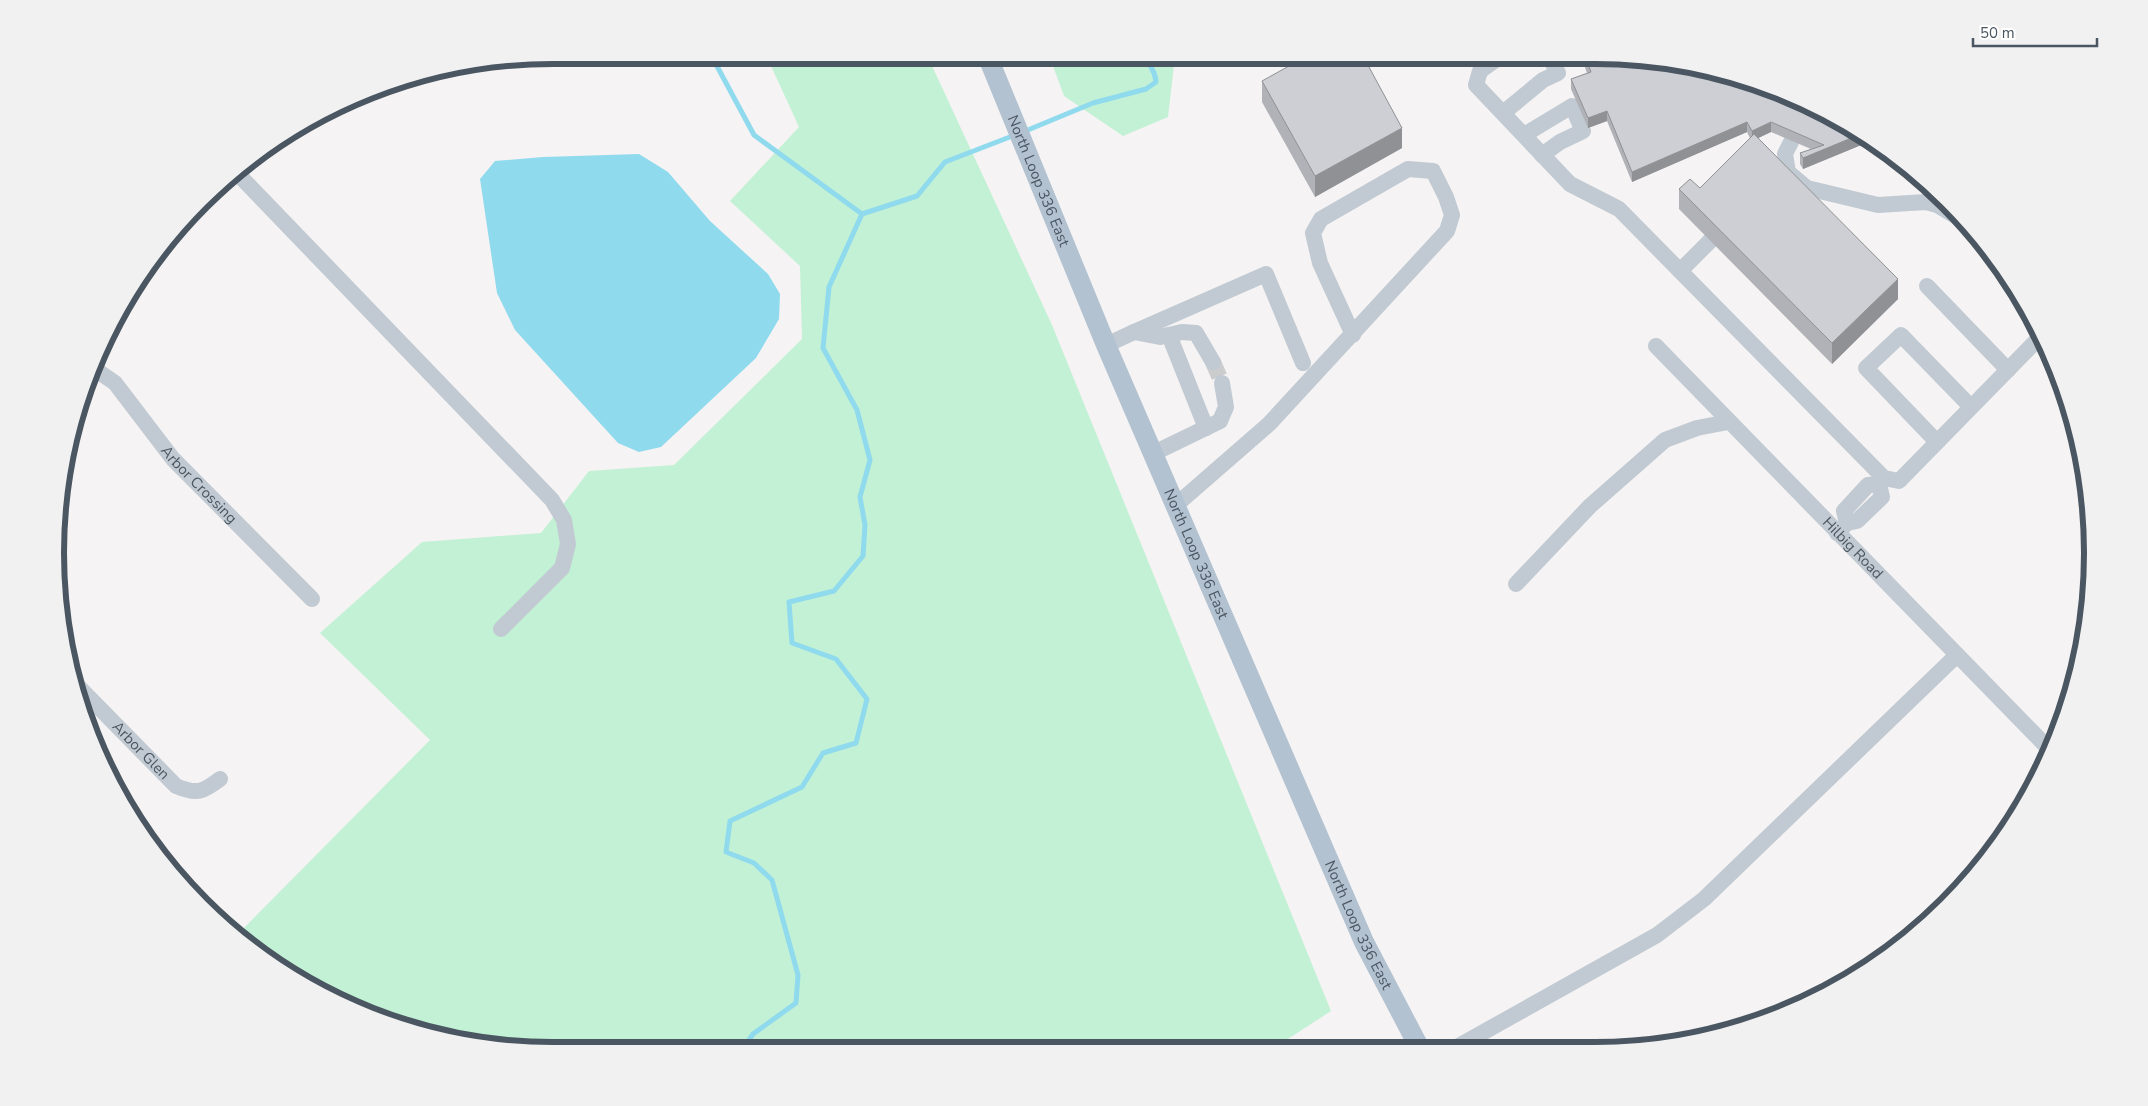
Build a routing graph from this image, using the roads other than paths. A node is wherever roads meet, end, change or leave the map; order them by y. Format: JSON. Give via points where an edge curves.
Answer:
{"nodes":[{"id":1,"x":990,"y":64,"type":"edge"},
{"id":2,"x":1490,"y":64,"type":"edge"},
{"id":3,"x":1553,"y":64,"type":"edge"},
{"id":4,"x":1502,"y":113,"type":"junction"},
{"id":5,"x":1524,"y":135,"type":"junction"},
{"id":6,"x":1791,"y":142,"type":"dead end"},
{"id":7,"x":1542,"y":155,"type":"junction"},
{"id":8,"x":240,"y":177,"type":"edge"},
{"id":9,"x":1941,"y":207,"type":"edge"},
{"id":10,"x":1710,"y":240,"type":"dead end"},
{"id":11,"x":1680,"y":271,"type":"junction"},
{"id":12,"x":1927,"y":286,"type":"dead end"},
{"id":13,"x":1134,"y":332,"type":"junction"},
{"id":14,"x":1169,"y":335,"type":"junction"},
{"id":15,"x":1353,"y":335,"type":"junction"},
{"id":16,"x":2036,"y":341,"type":"edge"},
{"id":17,"x":1106,"y":345,"type":"junction"},
{"id":18,"x":1656,"y":346,"type":"dead end"},
{"id":19,"x":1213,"y":362,"type":"tunnel mouth"},
{"id":20,"x":1303,"y":363,"type":"dead end"},
{"id":21,"x":2008,"y":370,"type":"junction"},
{"id":22,"x":99,"y":372,"type":"edge"},
{"id":23,"x":1222,"y":383,"type":"tunnel mouth"},
{"id":24,"x":1971,"y":407,"type":"junction"},
{"id":25,"x":1728,"y":422,"type":"junction"},
{"id":26,"x":1206,"y":428,"type":"junction"},
{"id":27,"x":1937,"y":442,"type":"junction"},
{"id":28,"x":1154,"y":453,"type":"junction"},
{"id":29,"x":1882,"y":481,"type":"junction"},
{"id":30,"x":1176,"y":505,"type":"junction"},
{"id":31,"x":1842,"y":528,"type":"junction"},
{"id":32,"x":1516,"y":584,"type":"dead end"},
{"id":33,"x":312,"y":599,"type":"dead end"},
{"id":34,"x":501,"y":629,"type":"dead end"},
{"id":35,"x":1957,"y":655,"type":"junction"},
{"id":36,"x":84,"y":692,"type":"edge"},
{"id":37,"x":2045,"y":745,"type":"edge"},
{"id":38,"x":220,"y":779,"type":"dead end"},
{"id":39,"x":1416,"y":1042,"type":"edge"},
{"id":40,"x":1466,"y":1042,"type":"edge"}],
"edges":[{"from":1,"to":17,"type":"main road","name":"North Loop 336 East"},
{"from":2,"to":4,"type":"street","via":[[1480,71],[1476,85]]},
{"from":3,"to":4,"type":"street","via":[[1558,73],[1543,80]]},
{"from":4,"to":5,"type":"street"},
{"from":5,"to":7,"type":"street"},
{"from":5,"to":7,"type":"street","via":[[1572,106],[1583,131]]},
{"from":6,"to":9,"type":"street","via":[[1785,154],[1788,172],[1807,188],[1878,204],[1926,202]]},
{"from":7,"to":11,"type":"street","via":[[1570,184],[1619,209]]},
{"from":8,"to":34,"type":"street","via":[[552,500],[564,520],[568,544],[562,568]]},
{"from":10,"to":11,"type":"street"},
{"from":11,"to":29,"type":"street"},
{"from":12,"to":21,"type":"street"},
{"from":13,"to":14,"type":"street","via":[[1160,337]]},
{"from":13,"to":17,"type":"street"},
{"from":13,"to":20,"type":"street","via":[[1266,274]]},
{"from":14,"to":19,"type":"street","via":[[1196,333]]},
{"from":14,"to":26,"type":"street"},
{"from":15,"to":15,"type":"street","via":[[1447,231],[1452,215],[1433,171],[1408,169],[1321,219],[1313,233],[1320,263]]},
{"from":15,"to":30,"type":"street","via":[[1269,424]]},
{"from":16,"to":21,"type":"street"},
{"from":17,"to":28,"type":"main road","name":"North Loop 336 East"},
{"from":18,"to":25,"type":"street","name":"Hilbig Road"},
{"from":21,"to":24,"type":"street"},
{"from":22,"to":33,"type":"street","name":"Arbor Crossing","via":[[115,383],[173,459]]},
{"from":23,"to":26,"type":"street","via":[[1226,407],[1220,421]]},
{"from":24,"to":27,"type":"street"},
{"from":24,"to":27,"type":"street","via":[[1901,336],[1866,368]]},
{"from":25,"to":31,"type":"street","name":"Hilbig Road"},
{"from":25,"to":32,"type":"street","via":[[1697,428],[1665,440],[1590,506]]},
{"from":26,"to":28,"type":"street"},
{"from":27,"to":29,"type":"street","via":[[1899,481]]},
{"from":28,"to":30,"type":"main road","name":"North Loop 336 East"},
{"from":29,"to":31,"type":"street","via":[[1868,485],[1844,511]]},
{"from":30,"to":39,"type":"main road","name":"North Loop 336 East","via":[[1364,942]]},
{"from":31,"to":35,"type":"street","name":"Hilbig Road"},
{"from":35,"to":37,"type":"street","name":"Hilbig Road"},
{"from":35,"to":40,"type":"street","via":[[1704,899],[1657,935]]},
{"from":36,"to":38,"type":"street","name":"Arbor Glen","via":[[176,786],[191,793],[206,790]]}]}
